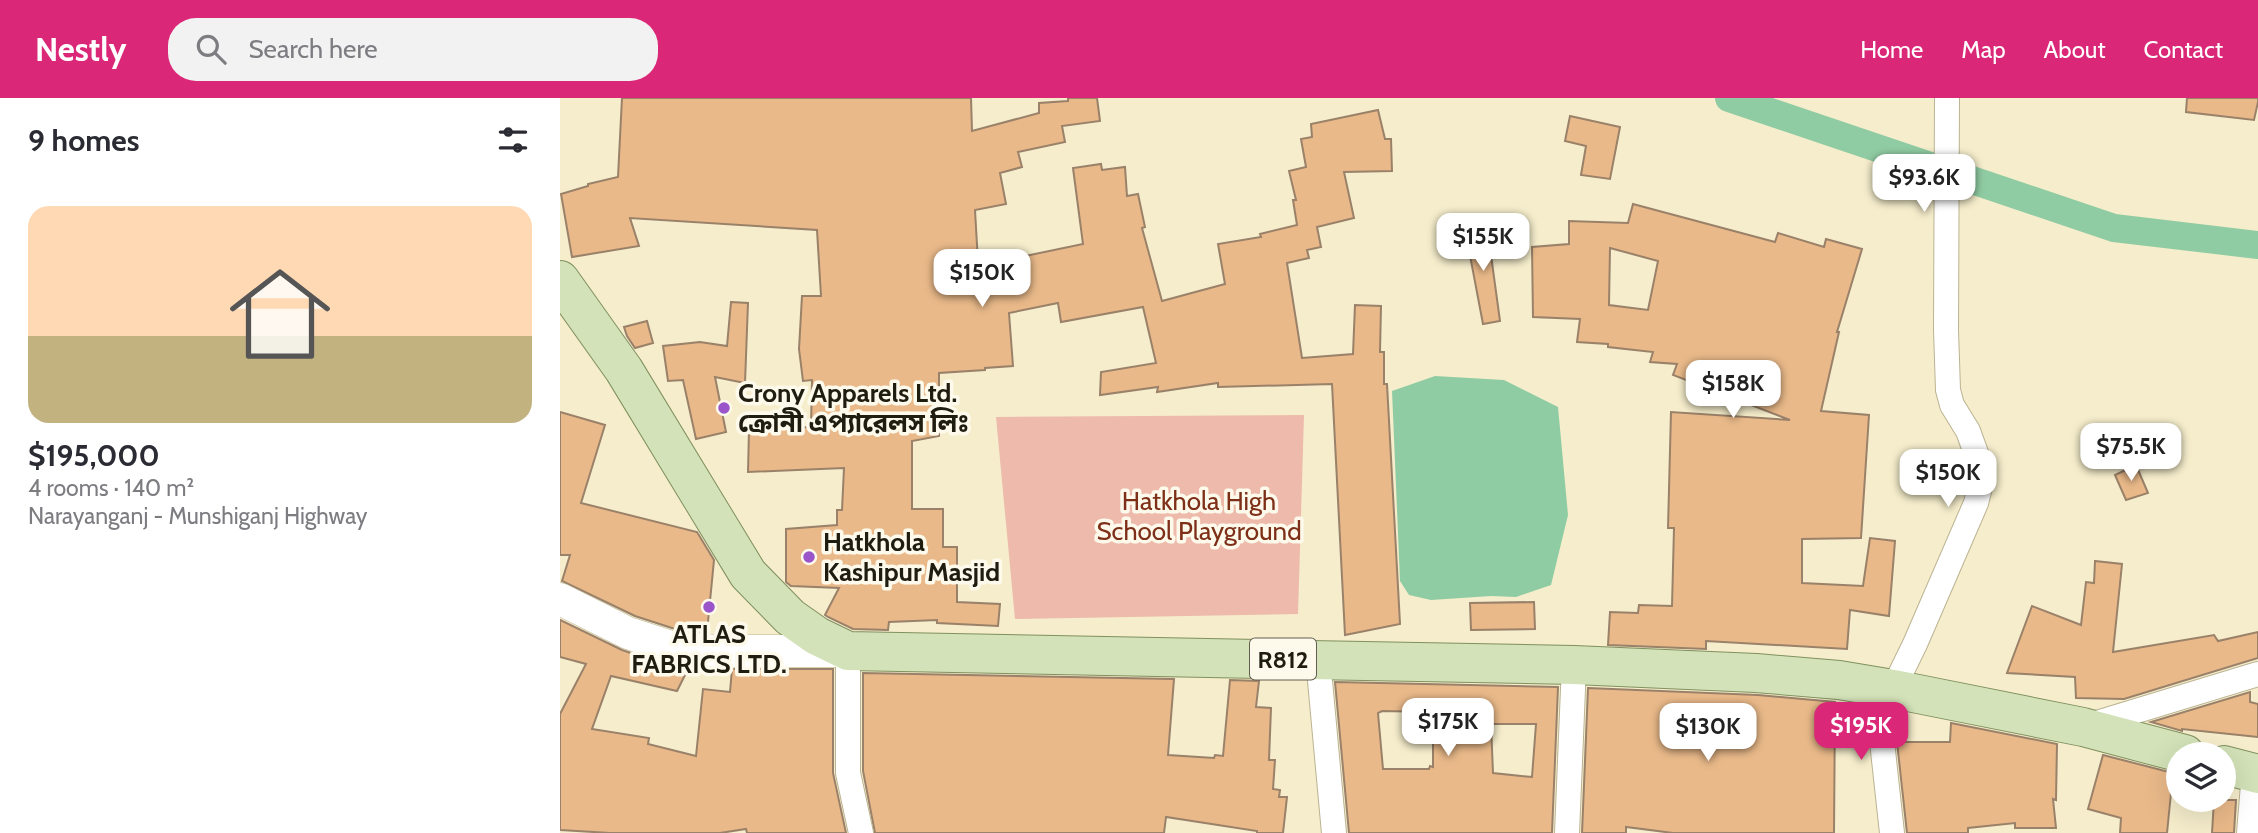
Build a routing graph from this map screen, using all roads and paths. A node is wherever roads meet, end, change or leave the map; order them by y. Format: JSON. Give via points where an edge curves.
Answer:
{"nodes":[{"id":1,"x":1947,"y":98,"type":"edge"},
{"id":2,"x":560,"y":280,"type":"edge"},
{"id":3,"x":560,"y":599,"type":"edge"},
{"id":4,"x":849,"y":651,"type":"junction"},
{"id":5,"x":1318,"y":659,"type":"junction"},
{"id":6,"x":1574,"y":665,"type":"junction"},
{"id":7,"x":2258,"y":674,"type":"edge"},
{"id":8,"x":1884,"y":688,"type":"junction"},
{"id":9,"x":2082,"y":727,"type":"junction"},
{"id":10,"x":2166,"y":749,"type":"edge"},
{"id":11,"x":2245,"y":770,"type":"edge"},
{"id":12,"x":861,"y":833,"type":"edge"},
{"id":13,"x":1334,"y":833,"type":"edge"},
{"id":14,"x":1567,"y":833,"type":"edge"},
{"id":15,"x":1892,"y":833,"type":"edge"},
{"id":16,"x":2249,"y":833,"type":"edge"}],
"edges":[{"from":1,"to":8,"type":"street","via":[[1948,390],[1968,432],[1982,479],[1915,644]]},
{"from":2,"to":4,"type":"main road","number":"R812","via":[[624,370],[748,573],[790,617]]},
{"from":3,"to":4,"type":"street","via":[[628,633],[671,647]]},
{"from":4,"to":5,"type":"main road","number":"R812"},
{"from":4,"to":12,"type":"street","via":[[848,773]]},
{"from":5,"to":6,"type":"main road","number":"R812"},
{"from":5,"to":13,"type":"street"},
{"from":6,"to":8,"type":"main road","number":"R812","via":[[1756,673]]},
{"from":6,"to":14,"type":"street"},
{"from":7,"to":9,"type":"street"},
{"from":8,"to":9,"type":"main road","number":"R812"},
{"from":8,"to":15,"type":"street"},
{"from":9,"to":10,"type":"main road","number":"R812"},
{"from":11,"to":16,"type":"street"}]}
